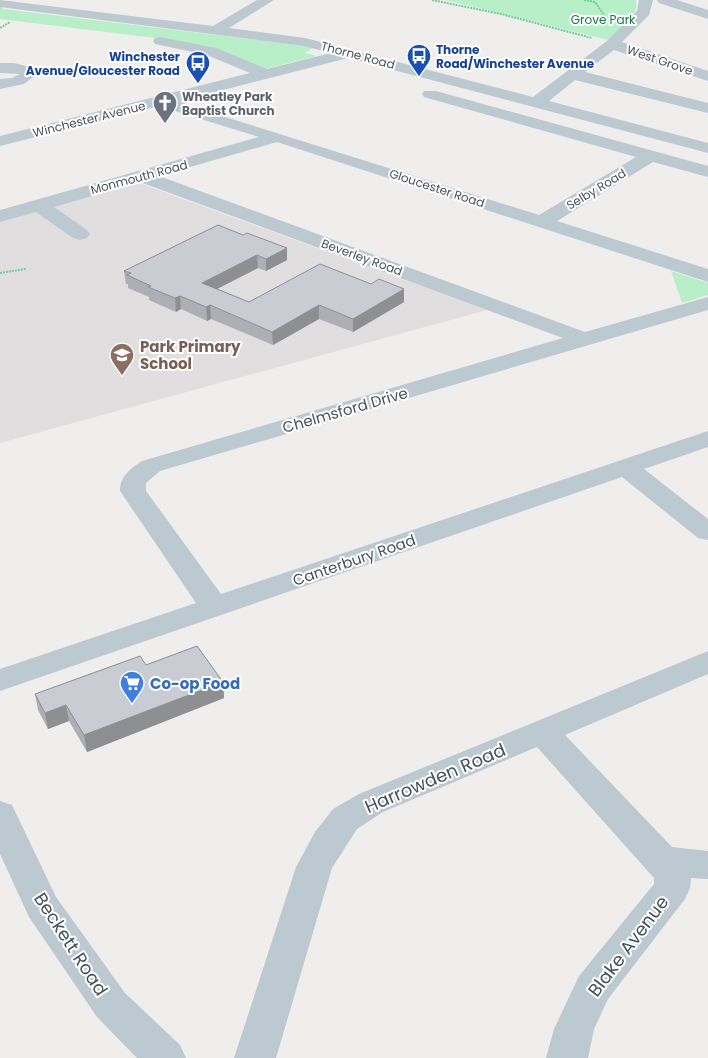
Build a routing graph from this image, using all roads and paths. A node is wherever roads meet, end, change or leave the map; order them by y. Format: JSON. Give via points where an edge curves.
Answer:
{"nodes":[{"id":1,"x":266,"y":0,"type":"edge"},
{"id":2,"x":432,"y":0,"type":"edge"},
{"id":3,"x":584,"y":0,"type":"edge"},
{"id":4,"x":646,"y":0,"type":"edge"},
{"id":5,"x":664,"y":0,"type":"edge"},
{"id":6,"x":679,"y":0,"type":"edge"},
{"id":7,"x":0,"y":3,"type":"edge"},
{"id":8,"x":708,"y":10,"type":"edge"},
{"id":9,"x":708,"y":15,"type":"edge"},
{"id":10,"x":10,"y":22,"type":"dead end"},
{"id":11,"x":0,"y":28,"type":"edge"},
{"id":12,"x":216,"y":30,"type":"junction"},
{"id":13,"x":147,"y":40,"type":"dead end"},
{"id":14,"x":608,"y":42,"type":"junction"},
{"id":15,"x":352,"y":53,"type":"junction"},
{"id":16,"x":317,"y":63,"type":"junction"},
{"id":17,"x":0,"y":68,"type":"edge"},
{"id":18,"x":346,"y":71,"type":"dead end"},
{"id":19,"x":267,"y":75,"type":"junction"},
{"id":20,"x":572,"y":75,"type":"junction"},
{"id":21,"x":708,"y":76,"type":"edge"},
{"id":22,"x":0,"y":84,"type":"edge"},
{"id":23,"x":412,"y":89,"type":"dead end"},
{"id":24,"x":166,"y":100,"type":"junction"},
{"id":25,"x":536,"y":103,"type":"junction"},
{"id":26,"x":708,"y":108,"type":"edge"},
{"id":27,"x":278,"y":137,"type":"junction"},
{"id":28,"x":0,"y":141,"type":"edge"},
{"id":29,"x":708,"y":148,"type":"edge"},
{"id":30,"x":651,"y":156,"type":"junction"},
{"id":31,"x":708,"y":172,"type":"edge"},
{"id":32,"x":141,"y":176,"type":"junction"},
{"id":33,"x":39,"y":204,"type":"junction"},
{"id":34,"x":0,"y":216,"type":"edge"},
{"id":35,"x":542,"y":222,"type":"junction"},
{"id":36,"x":80,"y":234,"type":"dead end"},
{"id":37,"x":26,"y":269,"type":"dead end"},
{"id":38,"x":0,"y":273,"type":"edge"},
{"id":39,"x":708,"y":276,"type":"edge"},
{"id":40,"x":708,"y":303,"type":"edge"},
{"id":41,"x":583,"y":340,"type":"junction"},
{"id":42,"x":708,"y":439,"type":"edge"},
{"id":43,"x":626,"y":467,"type":"junction"},
{"id":44,"x":708,"y":532,"type":"edge"},
{"id":45,"x":215,"y":608,"type":"junction"},
{"id":46,"x":708,"y":662,"type":"edge"},
{"id":47,"x":0,"y":680,"type":"edge"},
{"id":48,"x":542,"y":732,"type":"junction"},
{"id":49,"x":0,"y":814,"type":"edge"},
{"id":50,"x":662,"y":860,"type":"junction"},
{"id":51,"x":708,"y":865,"type":"edge"},
{"id":52,"x":165,"y":1058,"type":"edge"},
{"id":53,"x":255,"y":1058,"type":"edge"},
{"id":54,"x":567,"y":1058,"type":"edge"}],
"edges":[{"from":1,"to":12,"type":"street"},
{"from":2,"to":14,"type":"path","via":[[502,14]]},
{"from":3,"to":14,"type":"path","via":[[595,2],[610,21]]},
{"from":4,"to":14,"type":"street","via":[[644,12]]},
{"from":5,"to":9,"type":"street"},
{"from":6,"to":8,"type":"street"},
{"from":7,"to":12,"type":"street","name":"Thorne Road"},
{"from":10,"to":11,"type":"path"},
{"from":12,"to":15,"type":"street","name":"Thorne Road","via":[[305,42]]},
{"from":13,"to":19,"type":"street","via":[[211,51]]},
{"from":14,"to":20,"type":"street"},
{"from":14,"to":21,"type":"street","name":"West Grove"},
{"from":15,"to":16,"type":"street","name":"Winchester Avenue"},
{"from":15,"to":25,"type":"street","name":"Thorne Road"},
{"from":16,"to":18,"type":"street","name":"Thorne Road"},
{"from":16,"to":19,"type":"street","name":"Winchester Avenue"},
{"from":17,"to":22,"type":"street","via":[[19,68],[28,75],[15,82]]},
{"from":19,"to":24,"type":"street","name":"Winchester Avenue"},
{"from":20,"to":25,"type":"street"},
{"from":20,"to":26,"type":"street"},
{"from":23,"to":30,"type":"street"},
{"from":24,"to":27,"type":"street","name":"Gloucester Road","via":[[184,109]]},
{"from":24,"to":28,"type":"street","name":"Winchester Avenue"},
{"from":25,"to":29,"type":"street","name":"Thorne Road"},
{"from":27,"to":32,"type":"street","name":"Monmouth Road"},
{"from":27,"to":35,"type":"street","name":"Gloucester Road"},
{"from":30,"to":31,"type":"street"},
{"from":30,"to":35,"type":"street","name":"Selby Road"},
{"from":32,"to":33,"type":"street","name":"Monmouth Road"},
{"from":32,"to":41,"type":"street","name":"Beverley Road","via":[[413,276],[402,284],[406,292],[447,308],[461,307],[478,299]]},
{"from":33,"to":34,"type":"street","name":"Monmouth Road"},
{"from":33,"to":36,"type":"street"},
{"from":35,"to":39,"type":"street","name":"Gloucester Road"},
{"from":37,"to":38,"type":"path"},
{"from":40,"to":41,"type":"street","name":"Chelmsford Drive"},
{"from":41,"to":45,"type":"street","name":"Chelmsford Drive","via":[[151,466],[141,473],[133,482],[133,491]]},
{"from":42,"to":43,"type":"street","name":"Canterbury Road"},
{"from":43,"to":44,"type":"street"},
{"from":43,"to":45,"type":"street","name":"Canterbury Road"},
{"from":45,"to":47,"type":"street","name":"Canterbury Road"},
{"from":46,"to":48,"type":"street","name":"Harrowden Road"},
{"from":48,"to":50,"type":"street","name":"Blake Avenue"},
{"from":48,"to":53,"type":"street","name":"Harrowden Road","via":[[371,803],[345,820],[314,867]]},
{"from":49,"to":52,"type":"street","name":"Beckett Road","via":[[42,906],[111,1005]]},
{"from":50,"to":51,"type":"street"},
{"from":50,"to":54,"type":"street","name":"Blake Avenue","via":[[673,876],[672,888],[593,988],[574,1030]]}]}
